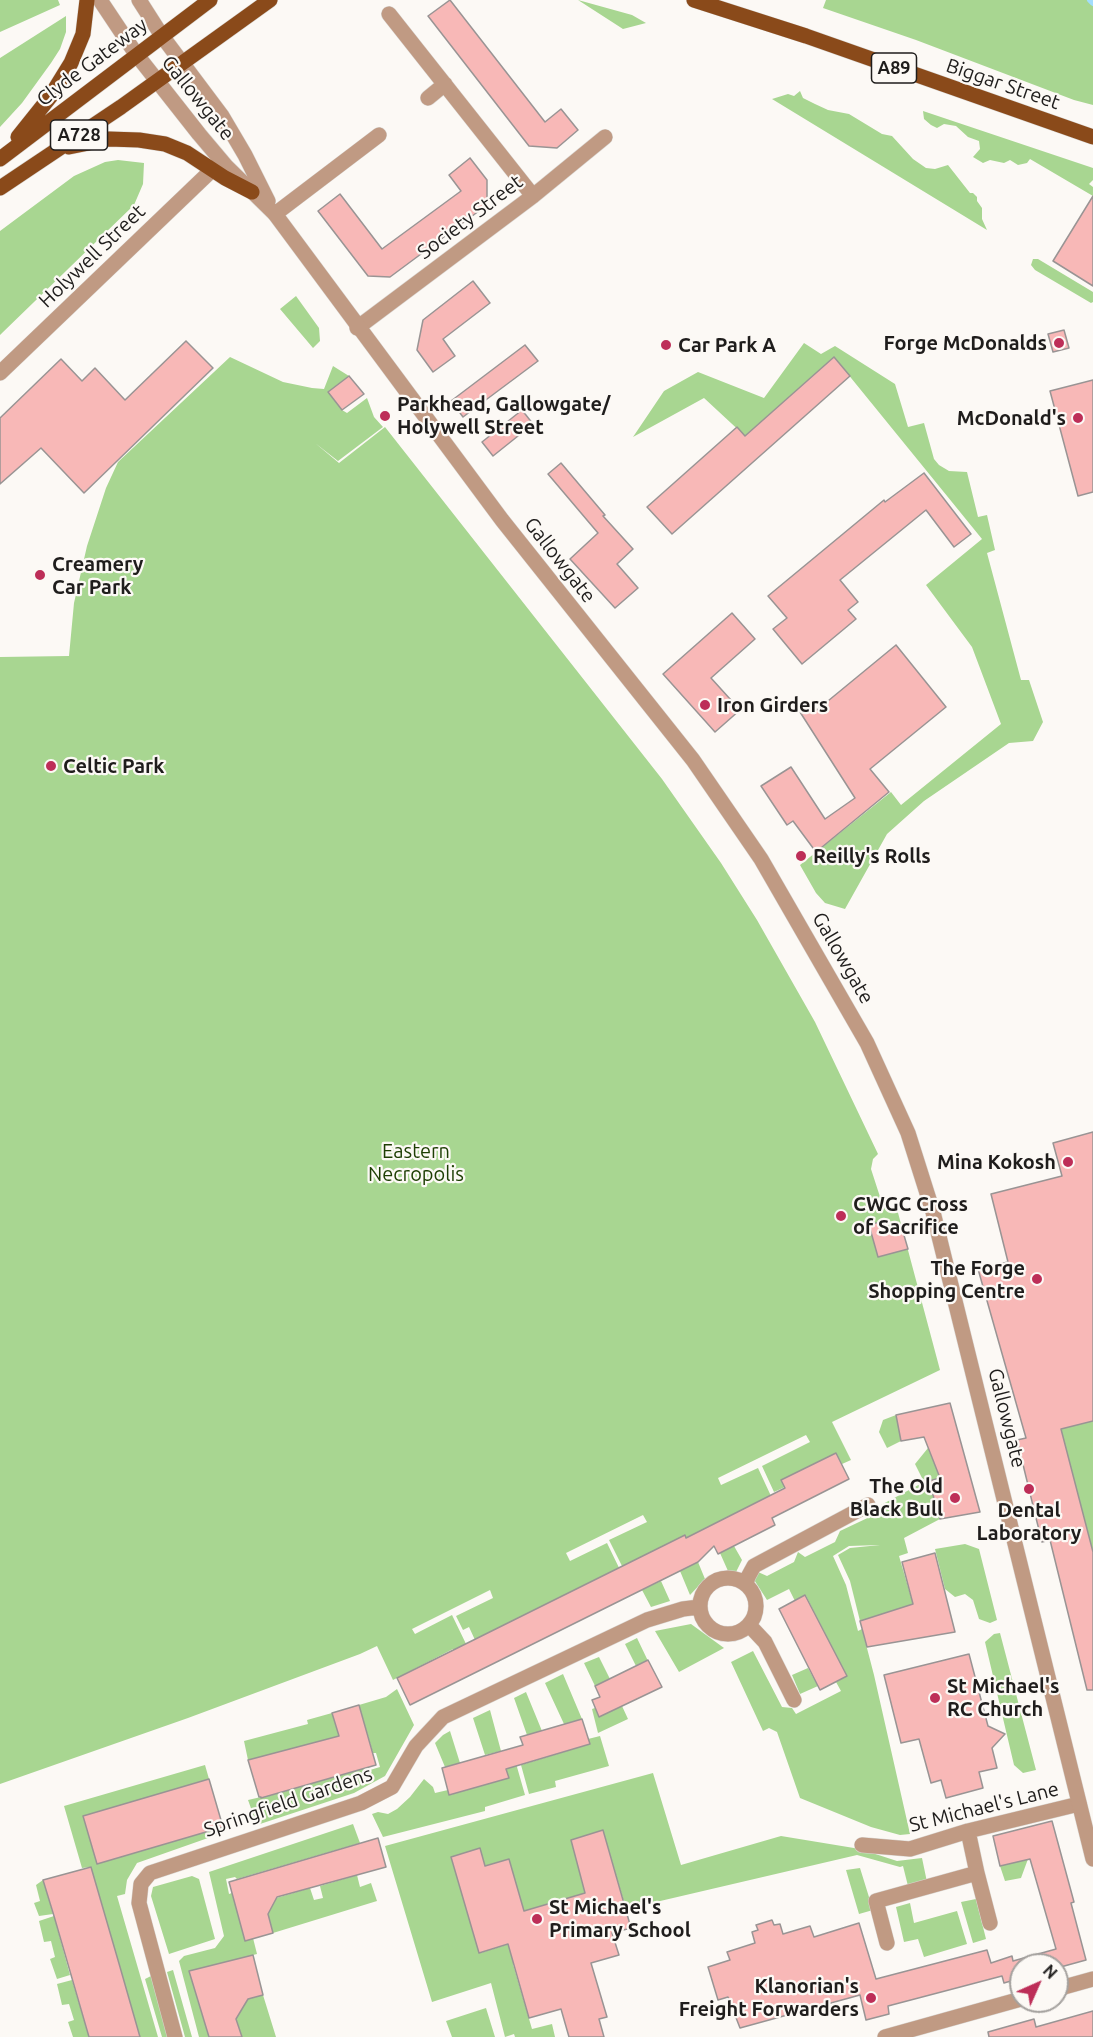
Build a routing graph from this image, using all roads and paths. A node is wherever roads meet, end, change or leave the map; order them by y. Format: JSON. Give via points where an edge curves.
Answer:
{"nodes":[{"id":1,"x":87,"y":0,"type":"edge"},
{"id":2,"x":100,"y":0,"type":"edge"},
{"id":3,"x":139,"y":0,"type":"edge"},
{"id":4,"x":210,"y":0,"type":"edge"},
{"id":5,"x":270,"y":0,"type":"edge"},
{"id":6,"x":694,"y":0,"type":"edge"},
{"id":7,"x":389,"y":14,"type":"dead end"},
{"id":8,"x":162,"y":36,"type":"junction"},
{"id":9,"x":136,"y":54,"type":"junction"},
{"id":10,"x":181,"y":63,"type":"junction"},
{"id":11,"x":156,"y":80,"type":"junction"},
{"id":12,"x":445,"y":84,"type":"junction"},
{"id":13,"x":428,"y":98,"type":"dead end"},
{"id":14,"x":379,"y":135,"type":"dead end"},
{"id":15,"x":606,"y":137,"type":"dead end"},
{"id":16,"x":1093,"y":137,"type":"edge"},
{"id":17,"x":55,"y":151,"type":"junction"},
{"id":18,"x":1,"y":158,"type":"edge"},
{"id":19,"x":213,"y":169,"type":"junction"},
{"id":20,"x":0,"y":188,"type":"edge"},
{"id":21,"x":252,"y":192,"type":"junction"},
{"id":22,"x":533,"y":196,"type":"junction"},
{"id":23,"x":275,"y":214,"type":"junction"},
{"id":24,"x":357,"y":328,"type":"junction"},
{"id":25,"x":0,"y":373,"type":"edge"},
{"id":26,"x":868,"y":1505,"type":"dead end"},
{"id":27,"x":746,"y":1584,"type":"junction"},
{"id":28,"x":699,"y":1607,"type":"junction"},
{"id":29,"x":749,"y":1624,"type":"junction"},
{"id":30,"x":794,"y":1700,"type":"dead end"},
{"id":31,"x":1079,"y":1803,"type":"junction"},
{"id":32,"x":968,"y":1831,"type":"junction"},
{"id":33,"x":862,"y":1845,"type":"dead end"},
{"id":34,"x":1093,"y":1858,"type":"edge"},
{"id":35,"x":977,"y":1873,"type":"junction"},
{"id":36,"x":990,"y":1923,"type":"dead end"},
{"id":37,"x":887,"y":1942,"type":"dead end"},
{"id":38,"x":1093,"y":1979,"type":"edge"},
{"id":39,"x":1069,"y":1986,"type":"edge"},
{"id":40,"x":1009,"y":2002,"type":"edge"},
{"id":41,"x":176,"y":2037,"type":"edge"},
{"id":42,"x":885,"y":2037,"type":"edge"}],
"edges":[{"from":1,"to":18,"type":"main road","via":[[83,34],[67,70]]},
{"from":2,"to":9,"type":"street","name":"Gallowgate"},
{"from":3,"to":8,"type":"street","name":"Gallowgate"},
{"from":4,"to":8,"type":"main road","name":"Clyde Gateway","number":"A728"},
{"from":5,"to":10,"type":"main road","number":"A728"},
{"from":6,"to":16,"type":"main road","name":"Biggar Street","number":"A89"},
{"from":7,"to":12,"type":"street"},
{"from":8,"to":9,"type":"main road","name":"Clyde Gateway","number":"A728"},
{"from":8,"to":10,"type":"street","name":"Gallowgate"},
{"from":9,"to":11,"type":"street","name":"Gallowgate"},
{"from":9,"to":18,"type":"main road","name":"Clyde Gateway","number":"A728"},
{"from":10,"to":11,"type":"main road","number":"A728"},
{"from":10,"to":23,"type":"street","name":"Gallowgate","via":[[222,116]]},
{"from":11,"to":17,"type":"main road","number":"A728"},
{"from":11,"to":21,"type":"street","name":"Gallowgate"},
{"from":12,"to":13,"type":"street"},
{"from":12,"to":22,"type":"street"},
{"from":14,"to":23,"type":"street"},
{"from":15,"to":22,"type":"street","name":"Society Street"},
{"from":17,"to":19,"type":"main road","via":[[98,140],[139,140],[176,148]]},
{"from":17,"to":20,"type":"main road","number":"A728"},
{"from":19,"to":21,"type":"main road"},
{"from":19,"to":25,"type":"street","name":"Holywell Street"},
{"from":21,"to":23,"type":"street","name":"Gallowgate"},
{"from":22,"to":24,"type":"street","name":"Society Street"},
{"from":23,"to":24,"type":"street","name":"Gallowgate"},
{"from":24,"to":31,"type":"street","name":"Gallowgate","via":[[728,810],[795,915],[882,1074],[908,1133],[933,1212]]},
{"from":26,"to":27,"type":"street","via":[[753,1567]]},
{"from":27,"to":28,"type":"street","via":[[729,1577],[711,1582],[704,1589]]},
{"from":27,"to":29,"type":"street","via":[[756,1604]]},
{"from":28,"to":29,"type":"street","via":[[706,1624],[723,1634],[732,1634]]},
{"from":28,"to":41,"type":"street","name":"Springfield Gardens","via":[[647,1620],[443,1717],[416,1746],[392,1787],[361,1803],[150,1873],[141,1884],[139,1903]]},
{"from":29,"to":30,"type":"street","via":[[765,1642]]},
{"from":31,"to":32,"type":"street","name":"St Michael's Lane"},
{"from":31,"to":34,"type":"street","name":"Gallowgate"},
{"from":32,"to":33,"type":"street","name":"St Michael's Lane","via":[[910,1849]]},
{"from":32,"to":35,"type":"street"},
{"from":35,"to":36,"type":"street"},
{"from":35,"to":37,"type":"street","via":[[876,1901]]},
{"from":38,"to":39,"type":"street"},
{"from":40,"to":42,"type":"street"}]}
